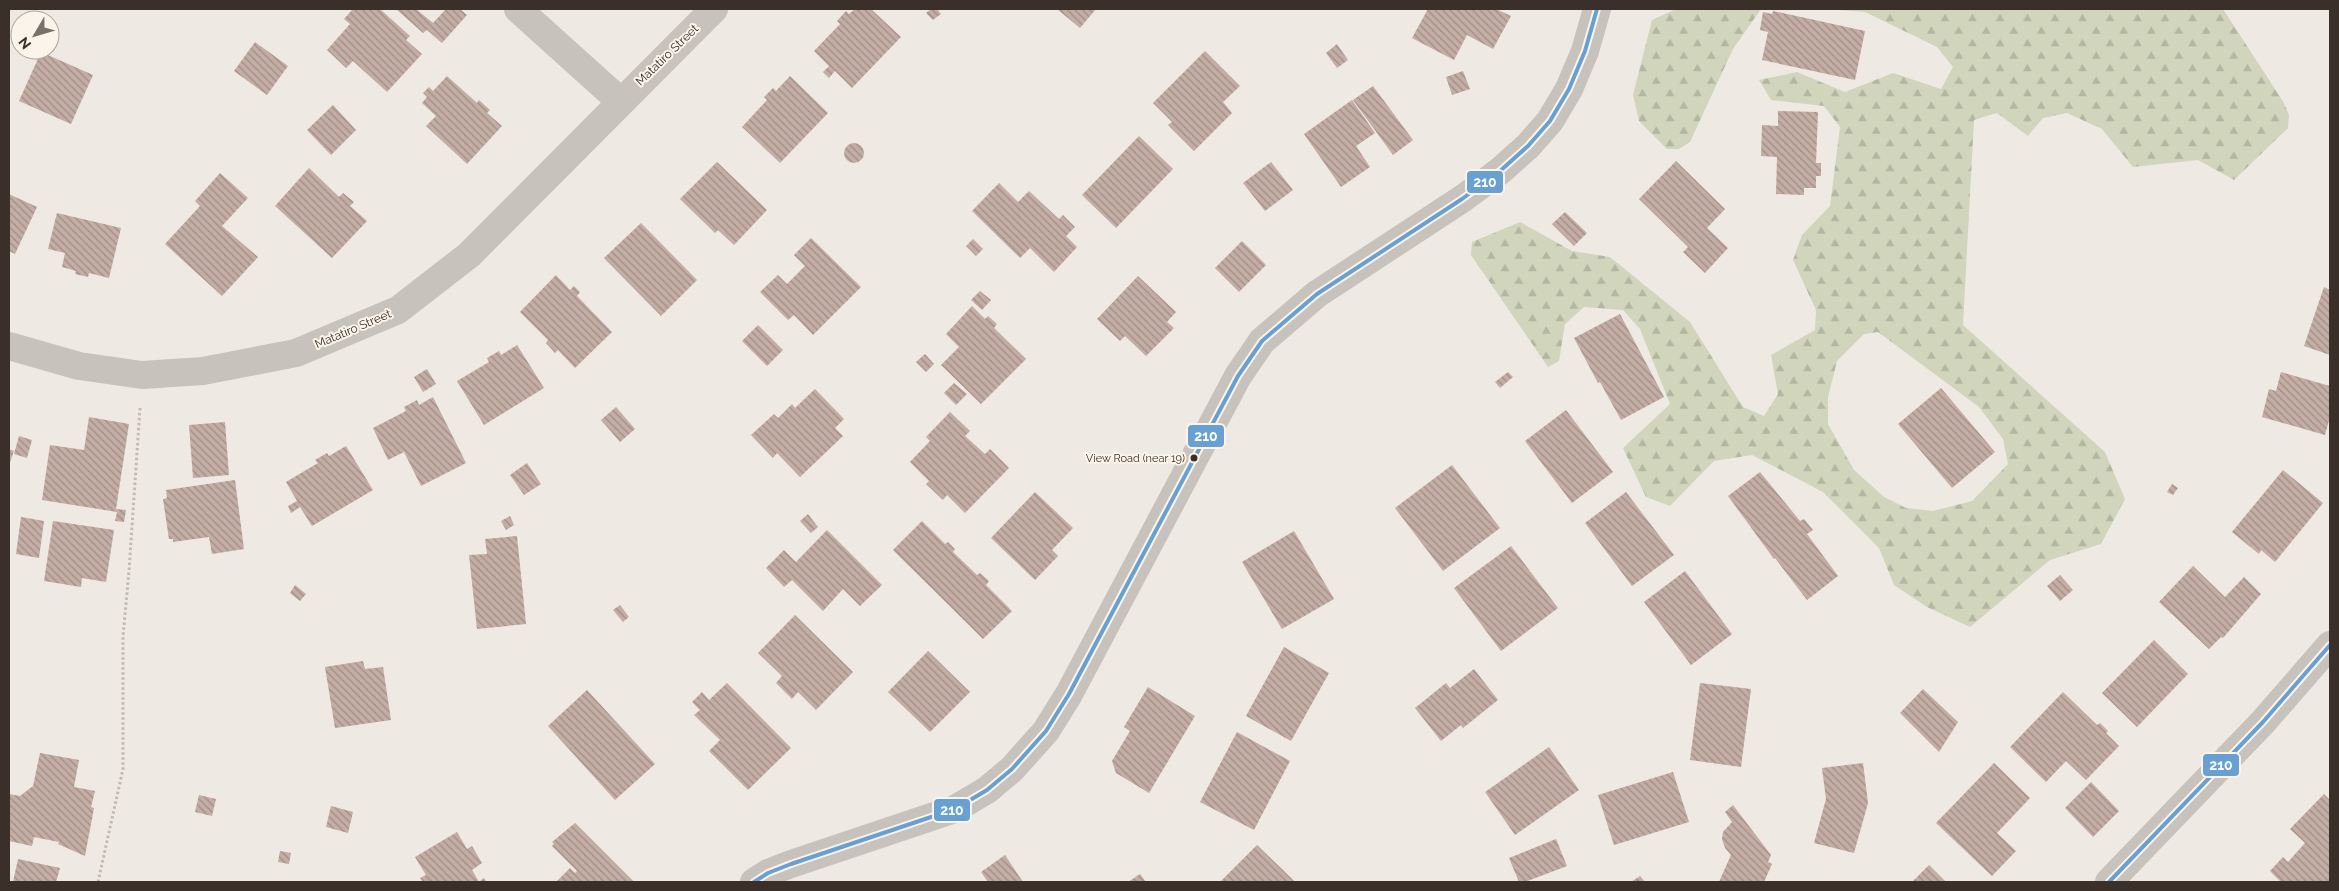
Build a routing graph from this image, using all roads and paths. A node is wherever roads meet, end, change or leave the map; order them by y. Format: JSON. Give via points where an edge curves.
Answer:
{"nodes":[{"id":1,"x":518,"y":9,"type":"edge"},
{"id":2,"x":714,"y":9,"type":"edge"},
{"id":3,"x":1597,"y":9,"type":"edge"},
{"id":4,"x":620,"y":101,"type":"junction"},
{"id":5,"x":9,"y":346,"type":"edge"},
{"id":6,"x":142,"y":375,"type":"junction"},
{"id":7,"x":2330,"y":645,"type":"edge"},
{"id":8,"x":98,"y":882,"type":"edge"},
{"id":9,"x":754,"y":882,"type":"edge"},
{"id":10,"x":2109,"y":882,"type":"edge"}],
"edges":[{"from":1,"to":4,"type":"street"},
{"from":2,"to":4,"type":"street","name":"Matatiro Street"},
{"from":3,"to":9,"type":"street","via":[[1585,51],[1569,89],[1550,121],[1528,146],[1462,199],[1317,294],[1262,341],[1238,376],[1069,694],[1046,731],[1012,769],[987,790],[955,809],[790,864]]},
{"from":4,"to":6,"type":"street","name":"Matatiro Street","via":[[469,255],[398,310],[296,354],[203,371]]},
{"from":5,"to":6,"type":"street","name":"Matatiro Street","via":[[79,366]]},
{"from":6,"to":8,"type":"path","via":[[123,636],[124,769]]},
{"from":7,"to":10,"type":"street","via":[[2263,722]]}]}
